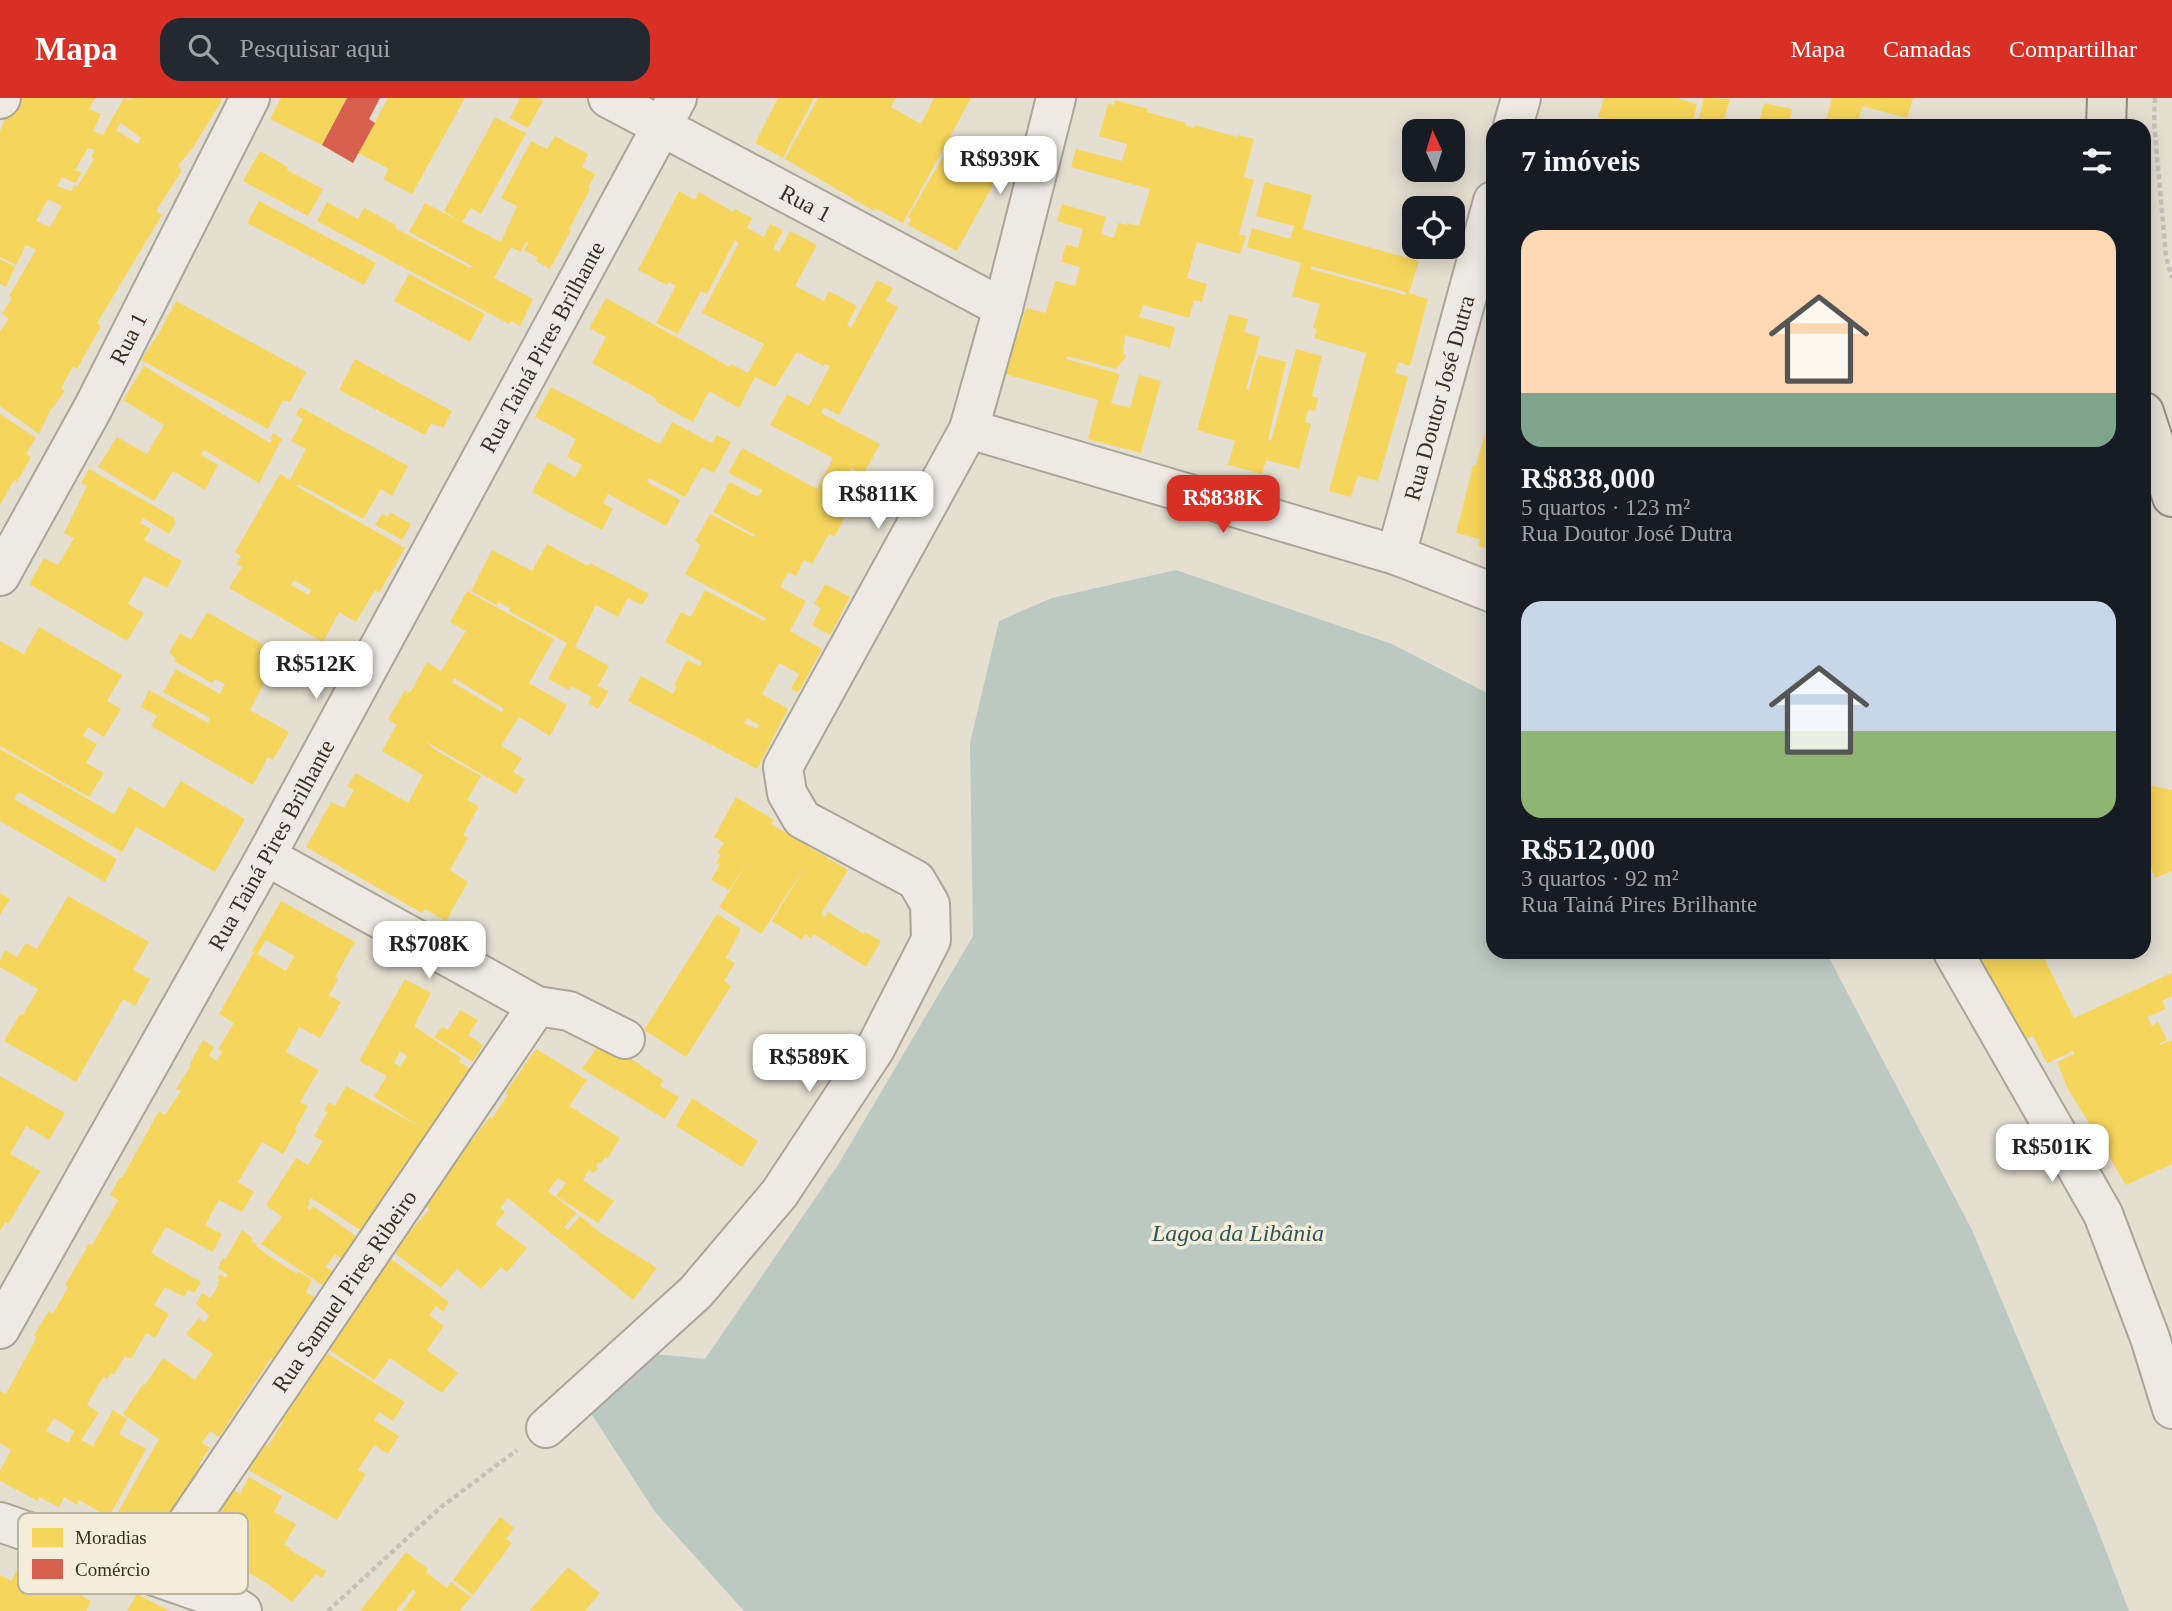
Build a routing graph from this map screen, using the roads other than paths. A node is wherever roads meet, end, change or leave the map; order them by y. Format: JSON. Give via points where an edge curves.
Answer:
{"nodes":[{"id":1,"x":250,"y":98,"type":"edge"},
{"id":2,"x":608,"y":98,"type":"edge"},
{"id":3,"x":1056,"y":98,"type":"edge"},
{"id":4,"x":1521,"y":98,"type":"edge"},
{"id":5,"x":2107,"y":98,"type":"edge"},
{"id":6,"x":669,"y":112,"type":"edge"},
{"id":7,"x":1515,"y":119,"type":"edge"},
{"id":8,"x":2106,"y":119,"type":"edge"},
{"id":9,"x":1486,"y":248,"type":"edge"},
{"id":10,"x":1003,"y":308,"type":"junction"},
{"id":11,"x":969,"y":429,"type":"junction"},
{"id":12,"x":2151,"y":433,"type":"edge"},
{"id":13,"x":2172,"y":496,"type":"edge"},
{"id":14,"x":1396,"y":555,"type":"junction"},
{"id":15,"x":0,"y":576,"type":"edge"},
{"id":16,"x":1486,"y":590,"type":"edge"},
{"id":17,"x":266,"y":856,"type":"junction"},
{"id":18,"x":1957,"y":959,"type":"edge"},
{"id":19,"x":537,"y":1006,"type":"junction"},
{"id":20,"x":625,"y":1040,"type":"dead end"},
{"id":21,"x":0,"y":1329,"type":"edge"},
{"id":22,"x":2161,"y":1334,"type":"edge"},
{"id":23,"x":2172,"y":1409,"type":"edge"},
{"id":24,"x":546,"y":1428,"type":"road end"},
{"id":25,"x":194,"y":1513,"type":"edge"},
{"id":26,"x":0,"y":1522,"type":"edge"},
{"id":27,"x":18,"y":1528,"type":"edge"},
{"id":28,"x":206,"y":1594,"type":"edge"},
{"id":29,"x":242,"y":1611,"type":"edge"}],
"edges":[{"from":1,"to":15,"type":"street","name":"Rua 1","via":[[93,408]]},
{"from":2,"to":6,"type":"street","name":"Rua 1"},
{"from":3,"to":10,"type":"street"},
{"from":4,"to":7,"type":"street"},
{"from":5,"to":8,"type":"main road"},
{"from":6,"to":10,"type":"street","name":"Rua 1"},
{"from":6,"to":17,"type":"street","name":"Rua Tainá Pires Brilhante"},
{"from":9,"to":14,"type":"street","name":"Rua Doutor José Dutra"},
{"from":10,"to":11,"type":"street"},
{"from":11,"to":14,"type":"street"},
{"from":11,"to":24,"type":"street","via":[[783,767],[787,793],[802,819],[916,880],[930,904],[931,940],[875,1049],[779,1194],[695,1292]]},
{"from":12,"to":13,"type":"main road"},
{"from":14,"to":16,"type":"street"},
{"from":17,"to":19,"type":"street"},
{"from":17,"to":21,"type":"street","name":"Rua Tainá Pires Brilhante"},
{"from":18,"to":22,"type":"street","via":[[2103,1214]]},
{"from":19,"to":20,"type":"street","via":[[569,1011]]},
{"from":19,"to":25,"type":"street","name":"Rua Samuel Pires Ribeiro"},
{"from":22,"to":23,"type":"street"},
{"from":26,"to":27,"type":"street"},
{"from":28,"to":29,"type":"street"}]}
